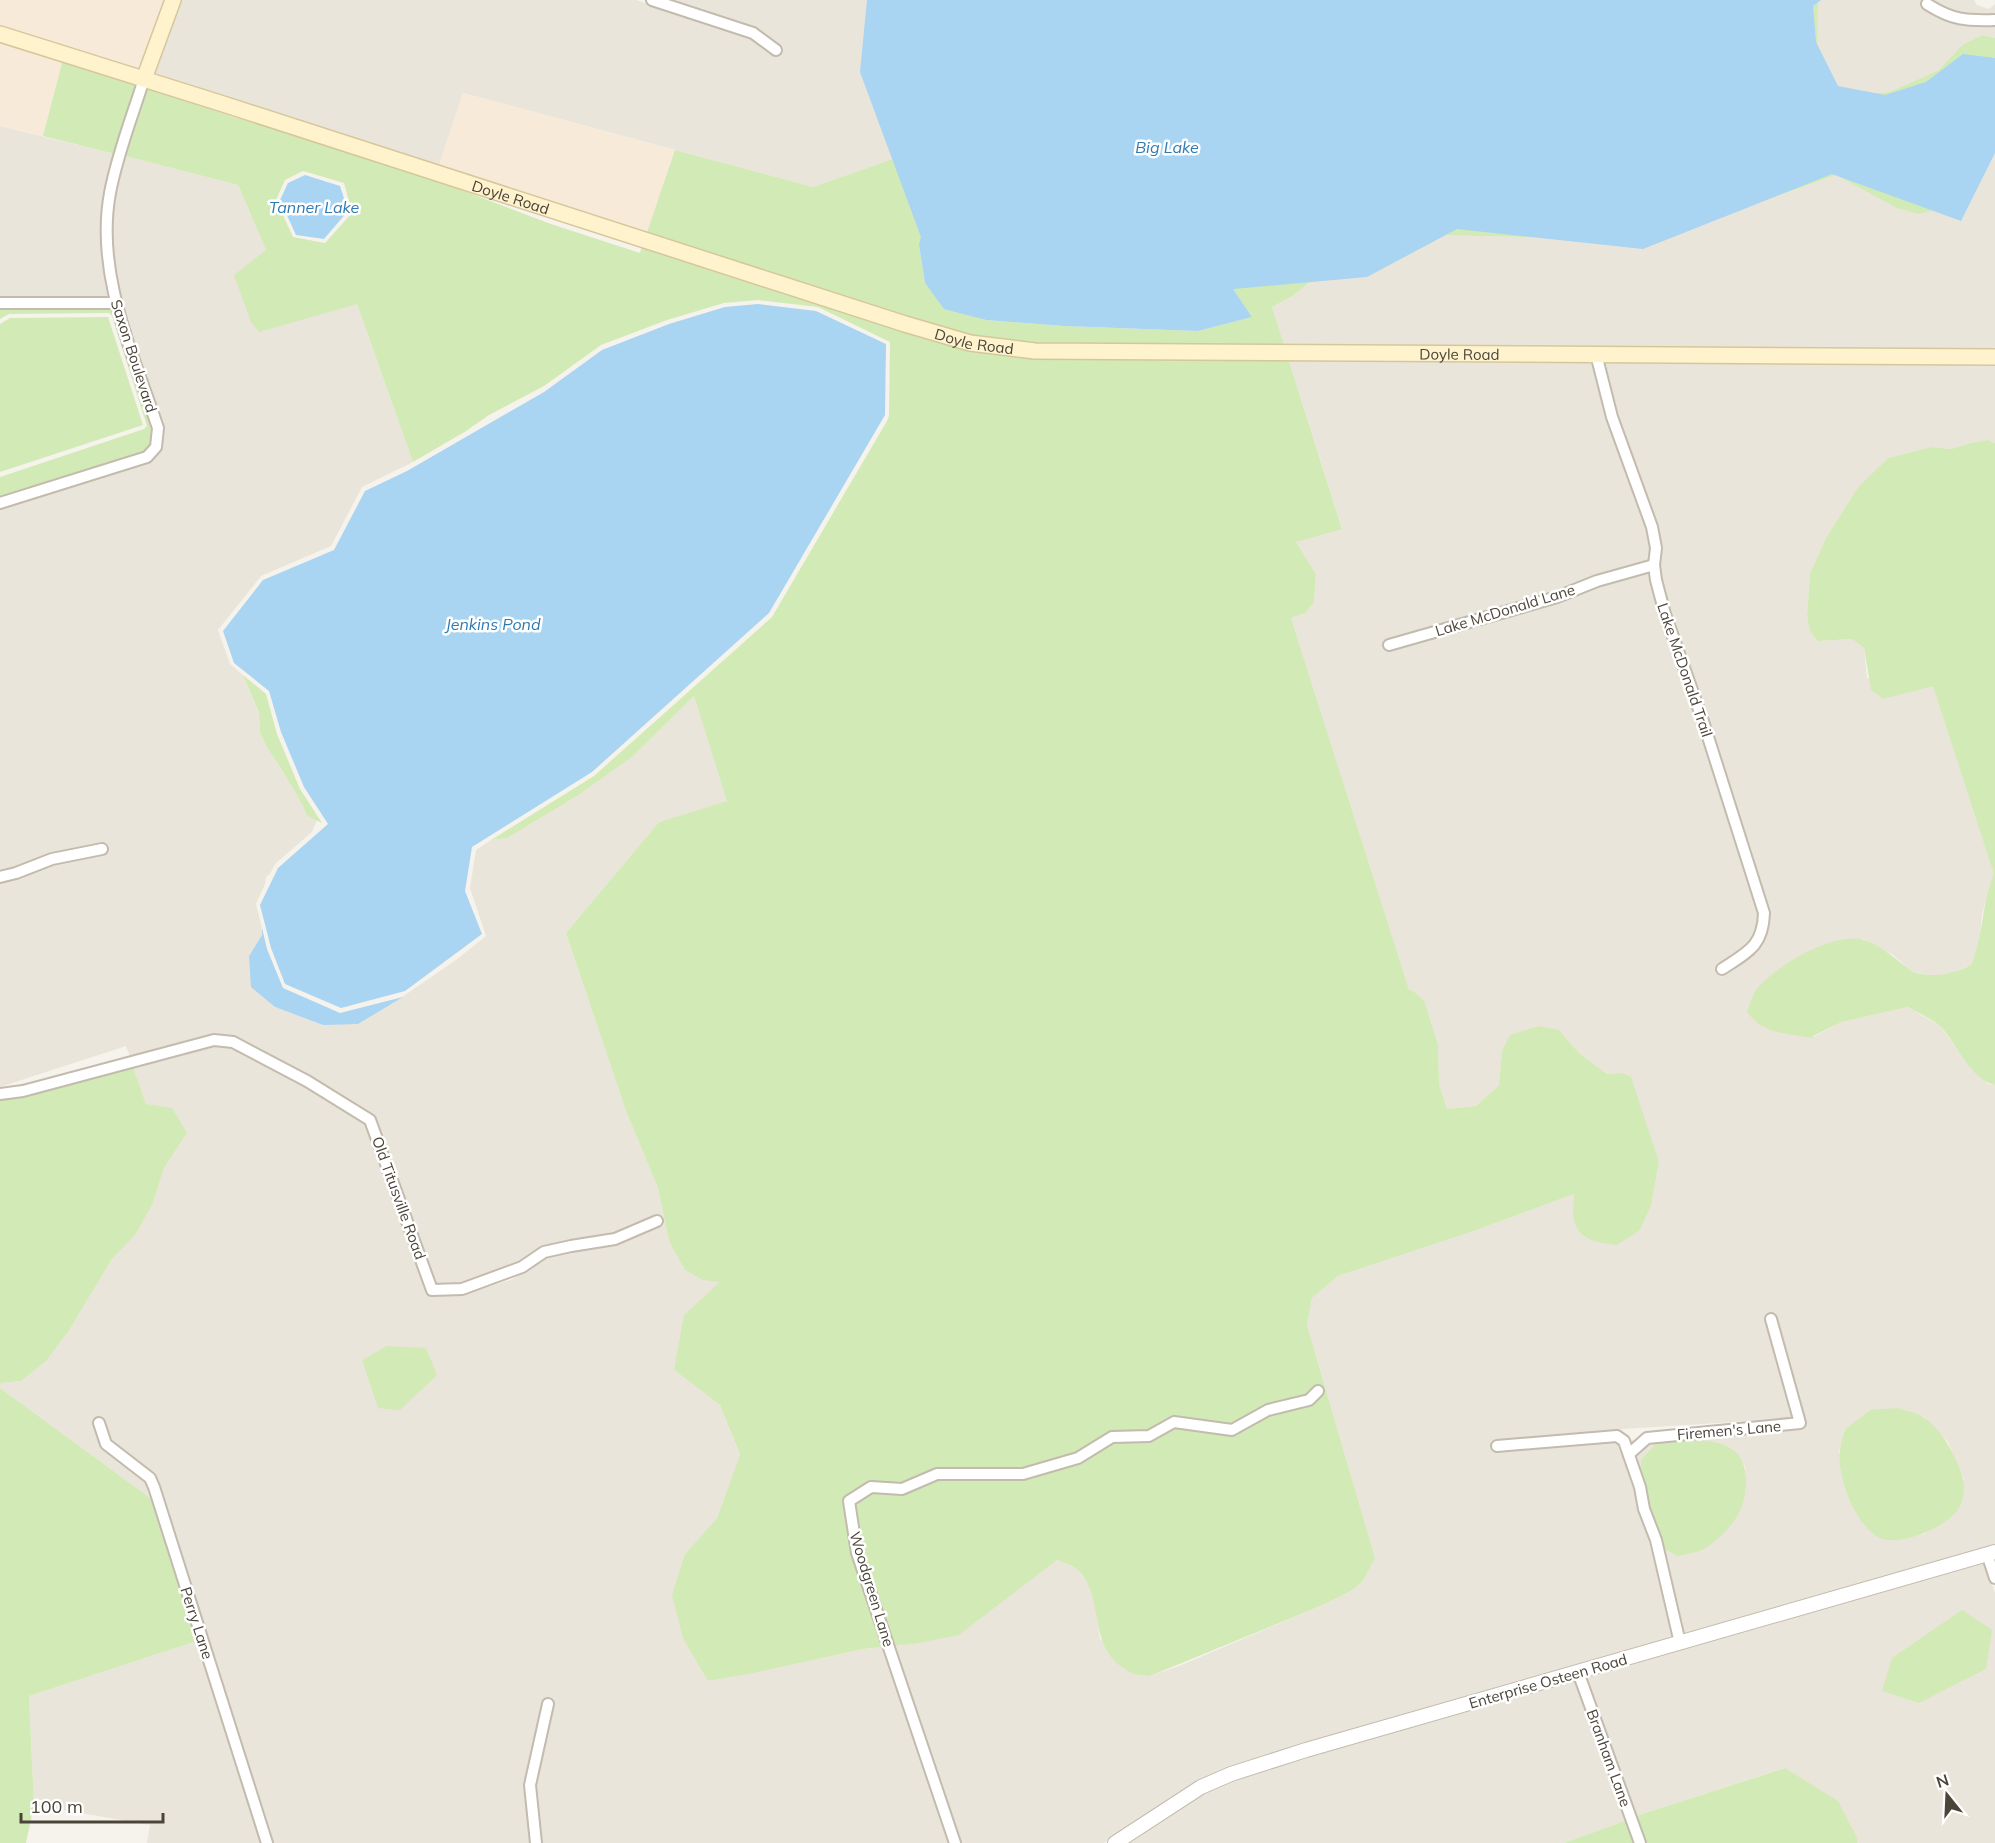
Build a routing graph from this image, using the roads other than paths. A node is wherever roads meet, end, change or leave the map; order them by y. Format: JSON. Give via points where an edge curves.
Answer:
{"nodes":[{"id":1,"x":172,"y":0,"type":"edge"},
{"id":2,"x":652,"y":0,"type":"edge"},
{"id":3,"x":1927,"y":4,"type":"dead end"},
{"id":4,"x":1995,"y":20,"type":"edge"},
{"id":5,"x":0,"y":34,"type":"edge"},
{"id":6,"x":777,"y":50,"type":"dead end"},
{"id":7,"x":144,"y":79,"type":"junction"},
{"id":8,"x":0,"y":303,"type":"edge"},
{"id":9,"x":115,"y":303,"type":"junction"},
{"id":10,"x":1596,"y":354,"type":"junction"},
{"id":11,"x":1995,"y":357,"type":"edge"},
{"id":12,"x":0,"y":503,"type":"edge"},
{"id":13,"x":1654,"y":565,"type":"junction"},
{"id":14,"x":1389,"y":645,"type":"dead end"},
{"id":15,"x":102,"y":849,"type":"dead end"},
{"id":16,"x":0,"y":877,"type":"edge"},
{"id":17,"x":1722,"y":969,"type":"dead end"},
{"id":18,"x":0,"y":1094,"type":"edge"},
{"id":19,"x":657,"y":1221,"type":"dead end"},
{"id":20,"x":1770,"y":1319,"type":"dead end"},
{"id":21,"x":1318,"y":1391,"type":"dead end"},
{"id":22,"x":99,"y":1423,"type":"dead end"},
{"id":23,"x":1497,"y":1446,"type":"dead end"},
{"id":24,"x":1629,"y":1454,"type":"junction"},
{"id":25,"x":1991,"y":1553,"type":"edge"},
{"id":26,"x":1995,"y":1578,"type":"edge"},
{"id":27,"x":1680,"y":1643,"type":"junction"},
{"id":28,"x":1578,"y":1672,"type":"junction"},
{"id":29,"x":548,"y":1704,"type":"dead end"},
{"id":30,"x":267,"y":1843,"type":"edge"},
{"id":31,"x":536,"y":1843,"type":"edge"},
{"id":32,"x":955,"y":1843,"type":"edge"},
{"id":33,"x":1115,"y":1843,"type":"edge"},
{"id":34,"x":1640,"y":1843,"type":"edge"}],
"edges":[{"from":1,"to":7,"type":"main road","name":"Saxon Boulevard"},
{"from":2,"to":6,"type":"street","via":[[753,33]]},
{"from":3,"to":4,"type":"street","via":[[1957,19]]},
{"from":5,"to":7,"type":"main road","name":"Doyle Road"},
{"from":7,"to":9,"type":"street","name":"Saxon Boulevard","via":[[110,195],[109,265]]},
{"from":7,"to":10,"type":"main road","name":"Doyle Road","via":[[970,343],[1035,351]]},
{"from":8,"to":9,"type":"street"},
{"from":9,"to":12,"type":"street","name":"Saxon Boulevard","via":[[158,428],[156,447],[147,457]]},
{"from":10,"to":11,"type":"main road","name":"Doyle Road"},
{"from":10,"to":13,"type":"street","name":"Lake McDonald Trail","via":[[1612,417],[1652,527]]},
{"from":13,"to":14,"type":"street","name":"Lake McDonald Lane"},
{"from":13,"to":17,"type":"street","name":"Lake McDonald Trail","via":[[1665,614],[1764,912],[1757,944]]},
{"from":15,"to":16,"type":"street","via":[[52,859]]},
{"from":18,"to":19,"type":"street","name":"Old Titusville Road","via":[[214,1040],[233,1042],[370,1120],[432,1290],[462,1289],[522,1267],[544,1252],[615,1239]]},
{"from":20,"to":24,"type":"street","name":"Firemen's Lane","via":[[1800,1423],[1647,1438]]},
{"from":21,"to":32,"type":"street","name":"Woodgreen Lane","via":[[1309,1400],[1268,1410],[1233,1430],[1174,1422],[1149,1436],[1112,1437],[1078,1458],[1023,1474],[937,1474],[902,1489],[871,1487],[849,1501],[857,1552]]},
{"from":22,"to":30,"type":"street","name":"Perry Lane","via":[[106,1444],[150,1478],[154,1487]]},
{"from":23,"to":24,"type":"street","via":[[1617,1436],[1624,1441]]},
{"from":24,"to":27,"type":"street","via":[[1656,1540]]},
{"from":25,"to":26,"type":"street"},
{"from":25,"to":27,"type":"street","name":"Enterprise Osteen Road"},
{"from":27,"to":28,"type":"street","name":"Enterprise Osteen Road"},
{"from":28,"to":33,"type":"street","name":"Enterprise Osteen Road","via":[[1231,1774],[1201,1787]]},
{"from":28,"to":34,"type":"street","name":"Branham Lane"},
{"from":29,"to":31,"type":"street","via":[[530,1785]]}]}
